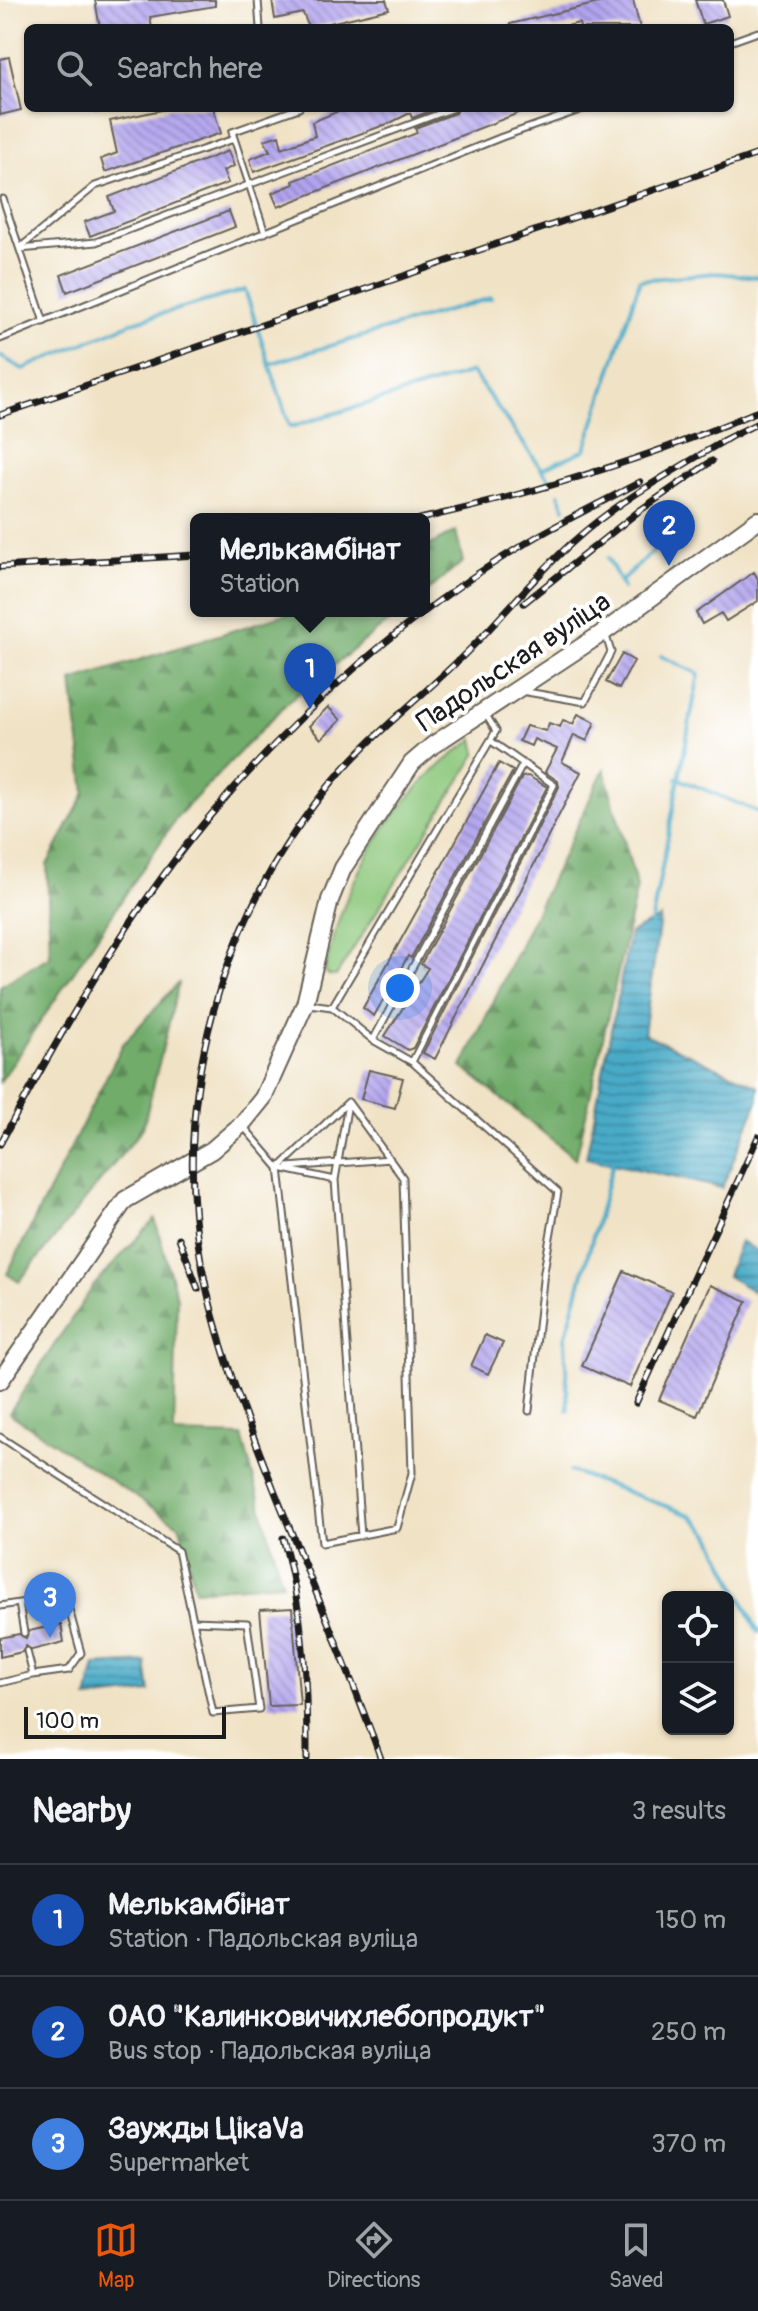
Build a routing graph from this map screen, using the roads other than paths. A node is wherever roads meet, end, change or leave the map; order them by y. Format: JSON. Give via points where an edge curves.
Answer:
{"nodes":[{"id":1,"x":258,"y":0,"type":"edge"},
{"id":2,"x":260,"y":24,"type":"edge"},
{"id":3,"x":758,"y":32,"type":"edge"},
{"id":4,"x":734,"y":41,"type":"edge"},
{"id":5,"x":288,"y":112,"type":"edge"},
{"id":6,"x":443,"y":112,"type":"edge"},
{"id":7,"x":574,"y":112,"type":"edge"},
{"id":8,"x":234,"y":139,"type":"junction"},
{"id":9,"x":249,"y":185,"type":"junction"},
{"id":10,"x":3,"y":199,"type":"dead end"},
{"id":11,"x":265,"y":233,"type":"junction"},
{"id":12,"x":20,"y":249,"type":"junction"},
{"id":13,"x":44,"y":322,"type":"junction"},
{"id":14,"x":0,"y":339,"type":"edge"},
{"id":15,"x":758,"y":520,"type":"edge"},
{"id":16,"x":604,"y":632,"type":"junction"},
{"id":17,"x":516,"y":690,"type":"junction"},
{"id":18,"x":484,"y":711,"type":"junction"},
{"id":19,"x":491,"y":741,"type":"junction"},
{"id":20,"x":523,"y":764,"type":"junction"},
{"id":21,"x":305,"y":1004,"type":"junction"},
{"id":22,"x":332,"y":1007,"type":"junction"},
{"id":23,"x":373,"y":1040,"type":"junction"},
{"id":24,"x":412,"y":1062,"type":"junction"},
{"id":25,"x":348,"y":1102,"type":"junction"},
{"id":26,"x":242,"y":1124,"type":"junction"},
{"id":27,"x":390,"y":1159,"type":"junction"},
{"id":28,"x":338,"y":1163,"type":"junction"},
{"id":29,"x":279,"y":1168,"type":"junction"},
{"id":30,"x":335,"y":1180,"type":"junction"},
{"id":31,"x":0,"y":1381,"type":"edge"},
{"id":32,"x":529,"y":1411,"type":"dead end"},
{"id":33,"x":0,"y":1437,"type":"edge"},
{"id":34,"x":361,"y":1536,"type":"junction"},
{"id":35,"x":19,"y":1603,"type":"junction"},
{"id":36,"x":0,"y":1606,"type":"edge"},
{"id":37,"x":193,"y":1621,"type":"junction"},
{"id":38,"x":24,"y":1633,"type":"dead end"},
{"id":39,"x":27,"y":1651,"type":"dead end"},
{"id":40,"x":33,"y":1675,"type":"junction"},
{"id":41,"x":0,"y":1683,"type":"edge"}],
"edges":[{"from":1,"to":2,"type":"lane"},
{"from":3,"to":4,"type":"lane"},
{"from":5,"to":8,"type":"lane","via":[[232,132]]},
{"from":6,"to":9,"type":"lane"},
{"from":7,"to":11,"type":"lane"},
{"from":8,"to":9,"type":"lane"},
{"from":8,"to":12,"type":"lane","via":[[95,186]]},
{"from":9,"to":11,"type":"lane"},
{"from":9,"to":12,"type":"lane","via":[[96,242]]},
{"from":10,"to":12,"type":"lane"},
{"from":11,"to":13,"type":"lane"},
{"from":12,"to":13,"type":"lane"},
{"from":13,"to":14,"type":"lane"},
{"from":15,"to":16,"type":"main road","name":"Падольская вуліца"},
{"from":16,"to":17,"type":"main road","name":"Падольская вуліца"},
{"from":16,"to":17,"type":"lane","via":[[611,652],[585,702]]},
{"from":17,"to":18,"type":"main road","name":"Падольская вуліца"},
{"from":18,"to":19,"type":"lane","via":[[496,731]]},
{"from":18,"to":21,"type":"main road","name":"Падольская вуліца","via":[[412,763],[343,868]]},
{"from":19,"to":20,"type":"lane"},
{"from":19,"to":22,"type":"lane"},
{"from":20,"to":23,"type":"lane"},
{"from":20,"to":24,"type":"lane","via":[[554,785]]},
{"from":21,"to":22,"type":"lane"},
{"from":21,"to":26,"type":"main road","name":"Падольская вуліца","via":[[276,1074]]},
{"from":22,"to":23,"type":"lane"},
{"from":23,"to":24,"type":"lane"},
{"from":24,"to":32,"type":"lane","via":[[558,1192]]},
{"from":25,"to":27,"type":"lane"},
{"from":25,"to":28,"type":"lane"},
{"from":25,"to":29,"type":"lane"},
{"from":26,"to":29,"type":"lane"},
{"from":26,"to":31,"type":"main road","name":"Падольская вуліца","via":[[212,1150],[125,1200]]},
{"from":27,"to":28,"type":"lane"},
{"from":27,"to":34,"type":"lane","via":[[403,1178],[412,1473],[397,1528]]},
{"from":28,"to":29,"type":"lane"},
{"from":28,"to":30,"type":"lane"},
{"from":29,"to":30,"type":"lane"},
{"from":29,"to":34,"type":"lane","via":[[322,1543]]},
{"from":30,"to":34,"type":"lane"},
{"from":33,"to":37,"type":"lane","via":[[178,1551]]},
{"from":35,"to":36,"type":"lane"},
{"from":35,"to":38,"type":"lane"},
{"from":35,"to":40,"type":"lane","via":[[58,1598],[67,1602],[81,1653],[69,1670]]},
{"from":37,"to":37,"type":"lane","via":[[213,1713],[259,1709],[247,1623]]},
{"from":39,"to":40,"type":"lane"},
{"from":40,"to":41,"type":"lane"}]}
